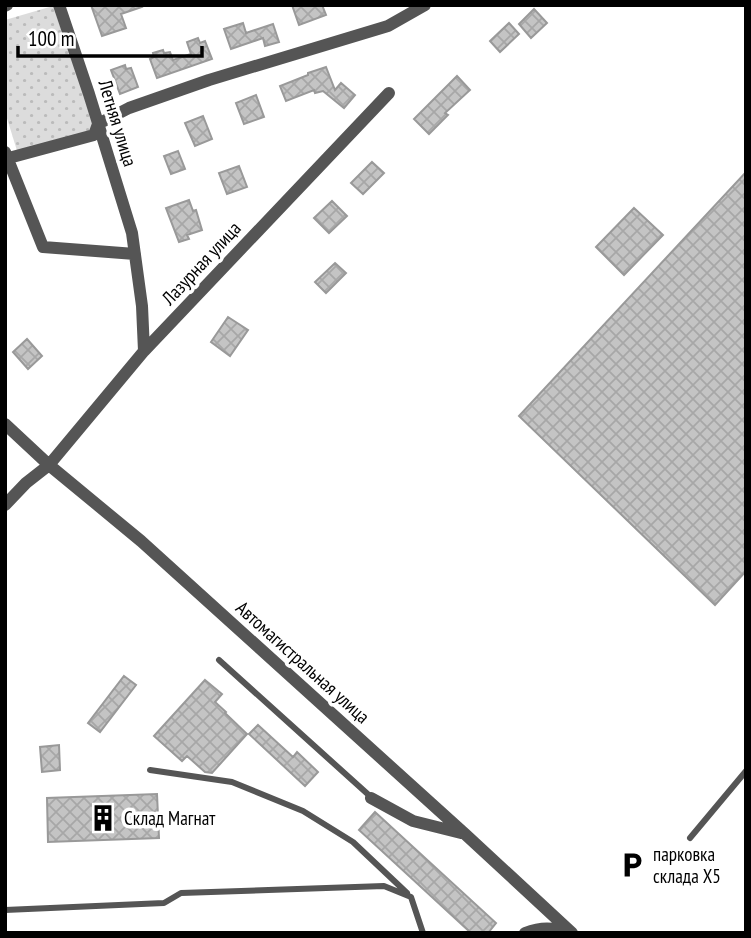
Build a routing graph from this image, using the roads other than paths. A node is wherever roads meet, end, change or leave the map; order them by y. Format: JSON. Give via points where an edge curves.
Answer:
{"nodes":[{"id":1,"x":59,"y":5,"type":"edge"},
{"id":2,"x":425,"y":5,"type":"edge"},
{"id":3,"x":389,"y":93,"type":"dead end"},
{"id":4,"x":98,"y":124,"type":"junction"},
{"id":5,"x":6,"y":157,"type":"edge"},
{"id":6,"x":135,"y":254,"type":"junction"},
{"id":7,"x":144,"y":351,"type":"junction"},
{"id":8,"x":5,"y":424,"type":"edge"},
{"id":9,"x":49,"y":465,"type":"junction"},
{"id":10,"x":5,"y":505,"type":"edge"},
{"id":11,"x":219,"y":660,"type":"dead end"},
{"id":12,"x":150,"y":770,"type":"dead end"},
{"id":13,"x":746,"y":771,"type":"edge"},
{"id":14,"x":371,"y":798,"type":"joint"},
{"id":15,"x":465,"y":834,"type":"junction"},
{"id":16,"x":690,"y":838,"type":"dead end"},
{"id":17,"x":411,"y":897,"type":"junction"},
{"id":18,"x":5,"y":910,"type":"edge"},
{"id":19,"x":423,"y":933,"type":"edge"},
{"id":20,"x":525,"y":933,"type":"edge"},
{"id":21,"x":571,"y":933,"type":"edge"}],
"edges":[{"from":1,"to":4,"type":"street","name":"Летняя улица"},
{"from":2,"to":4,"type":"street","via":[[387,26],[198,84]]},
{"from":3,"to":7,"type":"street","name":"Лазурная улица"},
{"from":4,"to":5,"type":"street","via":[[94,135]]},
{"from":4,"to":6,"type":"street","name":"Летняя улица"},
{"from":5,"to":6,"type":"street","via":[[43,247]]},
{"from":6,"to":7,"type":"street","name":"Летняя улица"},
{"from":7,"to":9,"type":"street","name":"Лазурная улица"},
{"from":8,"to":9,"type":"street","name":"Автомагистральная улица"},
{"from":9,"to":10,"type":"street","name":"Лазурная улица"},
{"from":9,"to":15,"type":"street","name":"Автомагистральная улица","via":[[141,541]]},
{"from":11,"to":14,"type":"lane"},
{"from":12,"to":17,"type":"lane","via":[[232,782],[303,811],[353,842]]},
{"from":13,"to":16,"type":"lane"},
{"from":14,"to":15,"type":"street","via":[[413,821]]},
{"from":15,"to":21,"type":"street","name":"Автомагистральная улица"},
{"from":17,"to":18,"type":"lane","via":[[384,886],[181,892],[164,903]]},
{"from":17,"to":19,"type":"lane"},
{"from":20,"to":21,"type":"street","via":[[541,928]]}]}
